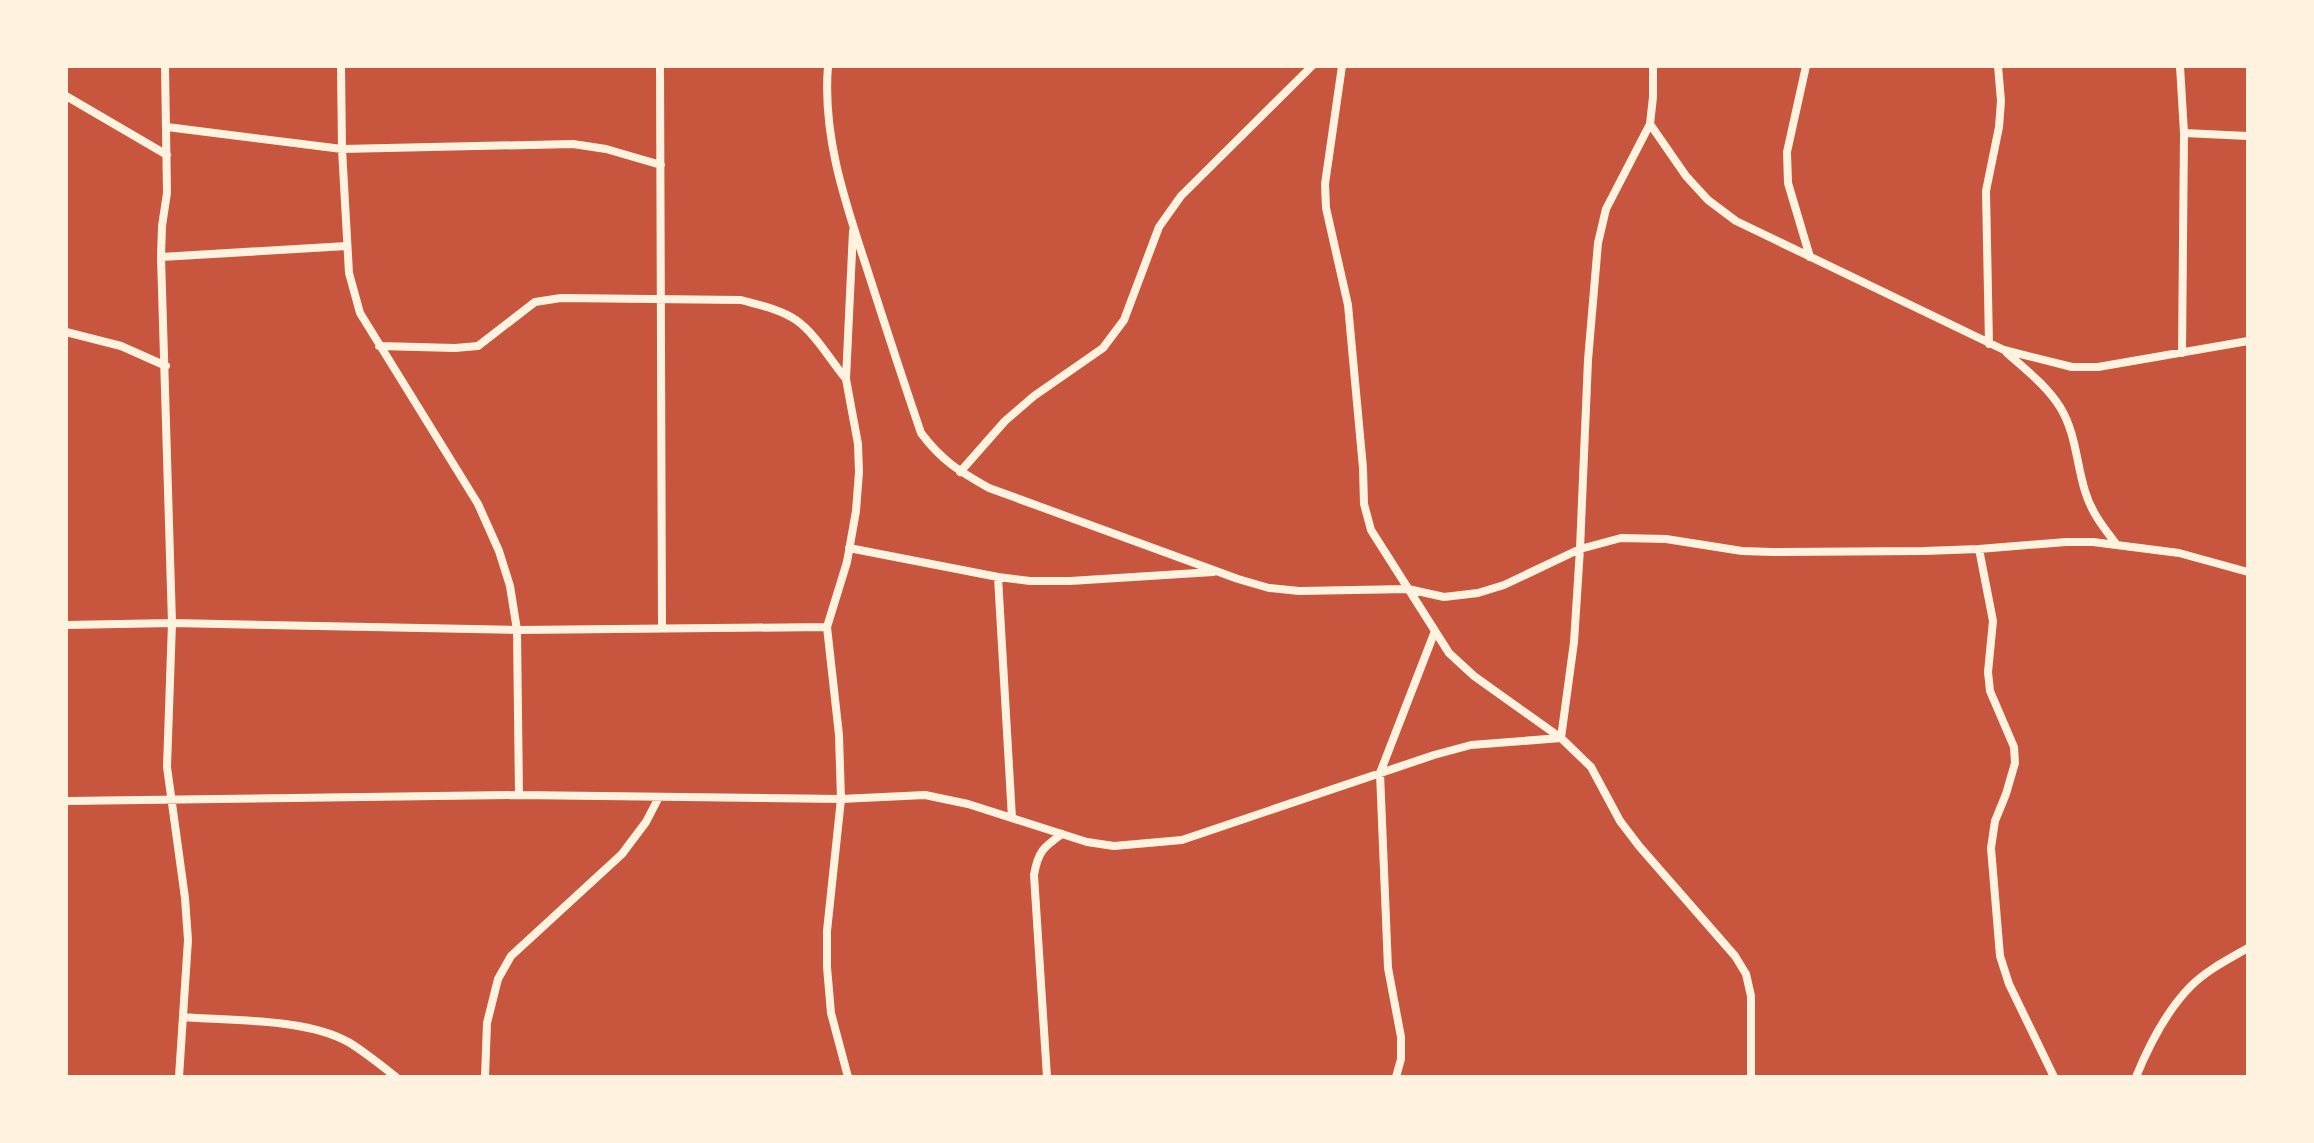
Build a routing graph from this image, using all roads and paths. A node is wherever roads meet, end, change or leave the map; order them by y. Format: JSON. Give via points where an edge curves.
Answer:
{"nodes":[{"id":1,"x":165,"y":66,"type":"edge"},
{"id":2,"x":341,"y":66,"type":"edge"},
{"id":3,"x":660,"y":66,"type":"edge"},
{"id":4,"x":1312,"y":66,"type":"edge"},
{"id":5,"x":1342,"y":66,"type":"edge"},
{"id":6,"x":1653,"y":66,"type":"edge"},
{"id":7,"x":1806,"y":66,"type":"edge"},
{"id":8,"x":1998,"y":66,"type":"edge"},
{"id":9,"x":2180,"y":66,"type":"edge"},
{"id":10,"x":827,"y":67,"type":"edge"},
{"id":11,"x":66,"y":96,"type":"edge"},
{"id":12,"x":1650,"y":124,"type":"junction"},
{"id":13,"x":167,"y":127,"type":"junction"},
{"id":14,"x":2184,"y":133,"type":"junction"},
{"id":15,"x":2248,"y":136,"type":"edge"},
{"id":16,"x":342,"y":149,"type":"junction"},
{"id":17,"x":167,"y":155,"type":"junction"},
{"id":18,"x":661,"y":165,"type":"junction"},
{"id":19,"x":853,"y":226,"type":"junction"},
{"id":20,"x":347,"y":246,"type":"junction"},
{"id":21,"x":161,"y":257,"type":"junction"},
{"id":22,"x":1810,"y":257,"type":"junction"},
{"id":23,"x":661,"y":300,"type":"junction"},
{"id":24,"x":66,"y":332,"type":"edge"},
{"id":25,"x":2248,"y":341,"type":"edge"},
{"id":26,"x":1989,"y":344,"type":"junction"},
{"id":27,"x":379,"y":346,"type":"junction"},
{"id":28,"x":2004,"y":350,"type":"junction"},
{"id":29,"x":2182,"y":353,"type":"junction"},
{"id":30,"x":166,"y":366,"type":"junction"},
{"id":31,"x":846,"y":379,"type":"junction"},
{"id":32,"x":960,"y":472,"type":"junction"},
{"id":33,"x":2117,"y":545,"type":"junction"},
{"id":34,"x":849,"y":548,"type":"junction"},
{"id":35,"x":1580,"y":549,"type":"junction"},
{"id":36,"x":1979,"y":549,"type":"junction"},
{"id":37,"x":1217,"y":571,"type":"junction"},
{"id":38,"x":2248,"y":572,"type":"edge"},
{"id":39,"x":998,"y":577,"type":"junction"},
{"id":40,"x":1408,"y":589,"type":"junction"},
{"id":41,"x":172,"y":623,"type":"junction"},
{"id":42,"x":66,"y":625,"type":"edge"},
{"id":43,"x":827,"y":627,"type":"junction"},
{"id":44,"x":662,"y":628,"type":"junction"},
{"id":45,"x":517,"y":630,"type":"junction"},
{"id":46,"x":1435,"y":631,"type":"junction"},
{"id":47,"x":1561,"y":738,"type":"junction"},
{"id":48,"x":1380,"y":773,"type":"junction"},
{"id":49,"x":519,"y":795,"type":"junction"},
{"id":50,"x":659,"y":797,"type":"junction"},
{"id":51,"x":841,"y":799,"type":"junction"},
{"id":52,"x":66,"y":801,"type":"edge"},
{"id":53,"x":171,"y":801,"type":"junction"},
{"id":54,"x":1012,"y":818,"type":"junction"},
{"id":55,"x":1062,"y":834,"type":"junction"},
{"id":56,"x":2248,"y":948,"type":"edge"},
{"id":57,"x":183,"y":1017,"type":"junction"},
{"id":58,"x":179,"y":1077,"type":"edge"},
{"id":59,"x":396,"y":1077,"type":"edge"},
{"id":60,"x":485,"y":1077,"type":"edge"},
{"id":61,"x":848,"y":1077,"type":"edge"},
{"id":62,"x":1047,"y":1077,"type":"edge"},
{"id":63,"x":1396,"y":1077,"type":"edge"},
{"id":64,"x":1751,"y":1077,"type":"edge"},
{"id":65,"x":2054,"y":1077,"type":"edge"},
{"id":66,"x":2136,"y":1077,"type":"edge"}],
"edges":[{"from":1,"to":13,"type":"street"},
{"from":2,"to":16,"type":"street"},
{"from":3,"to":18,"type":"street"},
{"from":4,"to":32,"type":"street","via":[[1181,196],[1159,227],[1124,320],[1103,348],[1005,421]]},
{"from":5,"to":40,"type":"street","via":[[1326,208],[1348,305],[1364,504],[1371,530]]},
{"from":6,"to":12,"type":"street"},
{"from":7,"to":22,"type":"street","via":[[1787,152],[1788,183]]},
{"from":8,"to":26,"type":"street","via":[[1999,127],[1986,191]]},
{"from":9,"to":14,"type":"street"},
{"from":10,"to":19,"type":"street","via":[[831,149]]},
{"from":11,"to":17,"type":"street"},
{"from":12,"to":22,"type":"street","via":[[1708,200],[1736,221]]},
{"from":12,"to":35,"type":"street","via":[[1606,209],[1598,243]]},
{"from":13,"to":16,"type":"street"},
{"from":13,"to":17,"type":"street"},
{"from":14,"to":15,"type":"street"},
{"from":14,"to":29,"type":"street"},
{"from":16,"to":18,"type":"street","via":[[573,144]]},
{"from":16,"to":20,"type":"street"},
{"from":17,"to":21,"type":"street"},
{"from":18,"to":23,"type":"street"},
{"from":19,"to":31,"type":"street"},
{"from":19,"to":32,"type":"street","via":[[921,433],[936,454]]},
{"from":20,"to":21,"type":"street"},
{"from":20,"to":27,"type":"street","via":[[360,313]]},
{"from":21,"to":30,"type":"street"},
{"from":22,"to":26,"type":"street"},
{"from":23,"to":27,"type":"street","via":[[535,302],[478,346]]},
{"from":23,"to":31,"type":"street","via":[[741,300],[769,307],[809,332]]},
{"from":23,"to":44,"type":"street"},
{"from":24,"to":30,"type":"street","via":[[121,346]]},
{"from":25,"to":29,"type":"street"},
{"from":26,"to":28,"type":"street"},
{"from":27,"to":45,"type":"street","via":[[478,504],[510,586]]},
{"from":28,"to":29,"type":"street","via":[[2072,367]]},
{"from":28,"to":33,"type":"street","via":[[2060,408],[2073,434],[2085,493]]},
{"from":30,"to":41,"type":"street"},
{"from":31,"to":34,"type":"street","via":[[859,472]]},
{"from":32,"to":37,"type":"street","via":[[989,488]]},
{"from":33,"to":36,"type":"street","via":[[2066,542]]},
{"from":33,"to":38,"type":"street","via":[[2179,553]]},
{"from":34,"to":39,"type":"street"},
{"from":34,"to":43,"type":"street"},
{"from":35,"to":36,"type":"street","via":[[1621,538],[1742,551]]},
{"from":35,"to":40,"type":"street","via":[[1478,593],[1444,597]]},
{"from":35,"to":47,"type":"street"},
{"from":36,"to":65,"type":"street","via":[[1993,621],[1990,691],[2014,747],[2015,763],[1991,848],[2000,956]]},
{"from":37,"to":39,"type":"street","via":[[1070,581]]},
{"from":37,"to":40,"type":"street","via":[[1269,588],[1299,591]]},
{"from":39,"to":54,"type":"street"},
{"from":40,"to":46,"type":"street"},
{"from":41,"to":42,"type":"street"},
{"from":41,"to":45,"type":"street"},
{"from":41,"to":53,"type":"street","via":[[167,752]]},
{"from":43,"to":44,"type":"street"},
{"from":43,"to":51,"type":"street"},
{"from":44,"to":45,"type":"street"},
{"from":45,"to":49,"type":"street"},
{"from":46,"to":47,"type":"street","via":[[1474,676]]},
{"from":46,"to":48,"type":"street"},
{"from":47,"to":48,"type":"street","via":[[1471,745]]},
{"from":47,"to":64,"type":"street","via":[[1591,767],[1620,821],[1746,974]]},
{"from":48,"to":55,"type":"street","via":[[1182,840],[1114,846]]},
{"from":48,"to":63,"type":"street","via":[[1388,968],[1401,1037]]},
{"from":49,"to":50,"type":"street"},
{"from":49,"to":53,"type":"street"},
{"from":50,"to":51,"type":"street"},
{"from":50,"to":60,"type":"street","via":[[622,854],[511,956],[498,979],[487,1023]]},
{"from":51,"to":54,"type":"street","via":[[925,795]]},
{"from":51,"to":61,"type":"street","via":[[827,967],[831,1013]]},
{"from":52,"to":53,"type":"street"},
{"from":53,"to":57,"type":"street","via":[[188,940]]},
{"from":54,"to":55,"type":"street"},
{"from":55,"to":62,"type":"street","via":[[1043,848],[1034,875]]},
{"from":56,"to":66,"type":"street","via":[[2191,986],[2163,1022]]},
{"from":57,"to":58,"type":"street"},
{"from":57,"to":59,"type":"street","via":[[314,1029],[349,1042]]}]}
